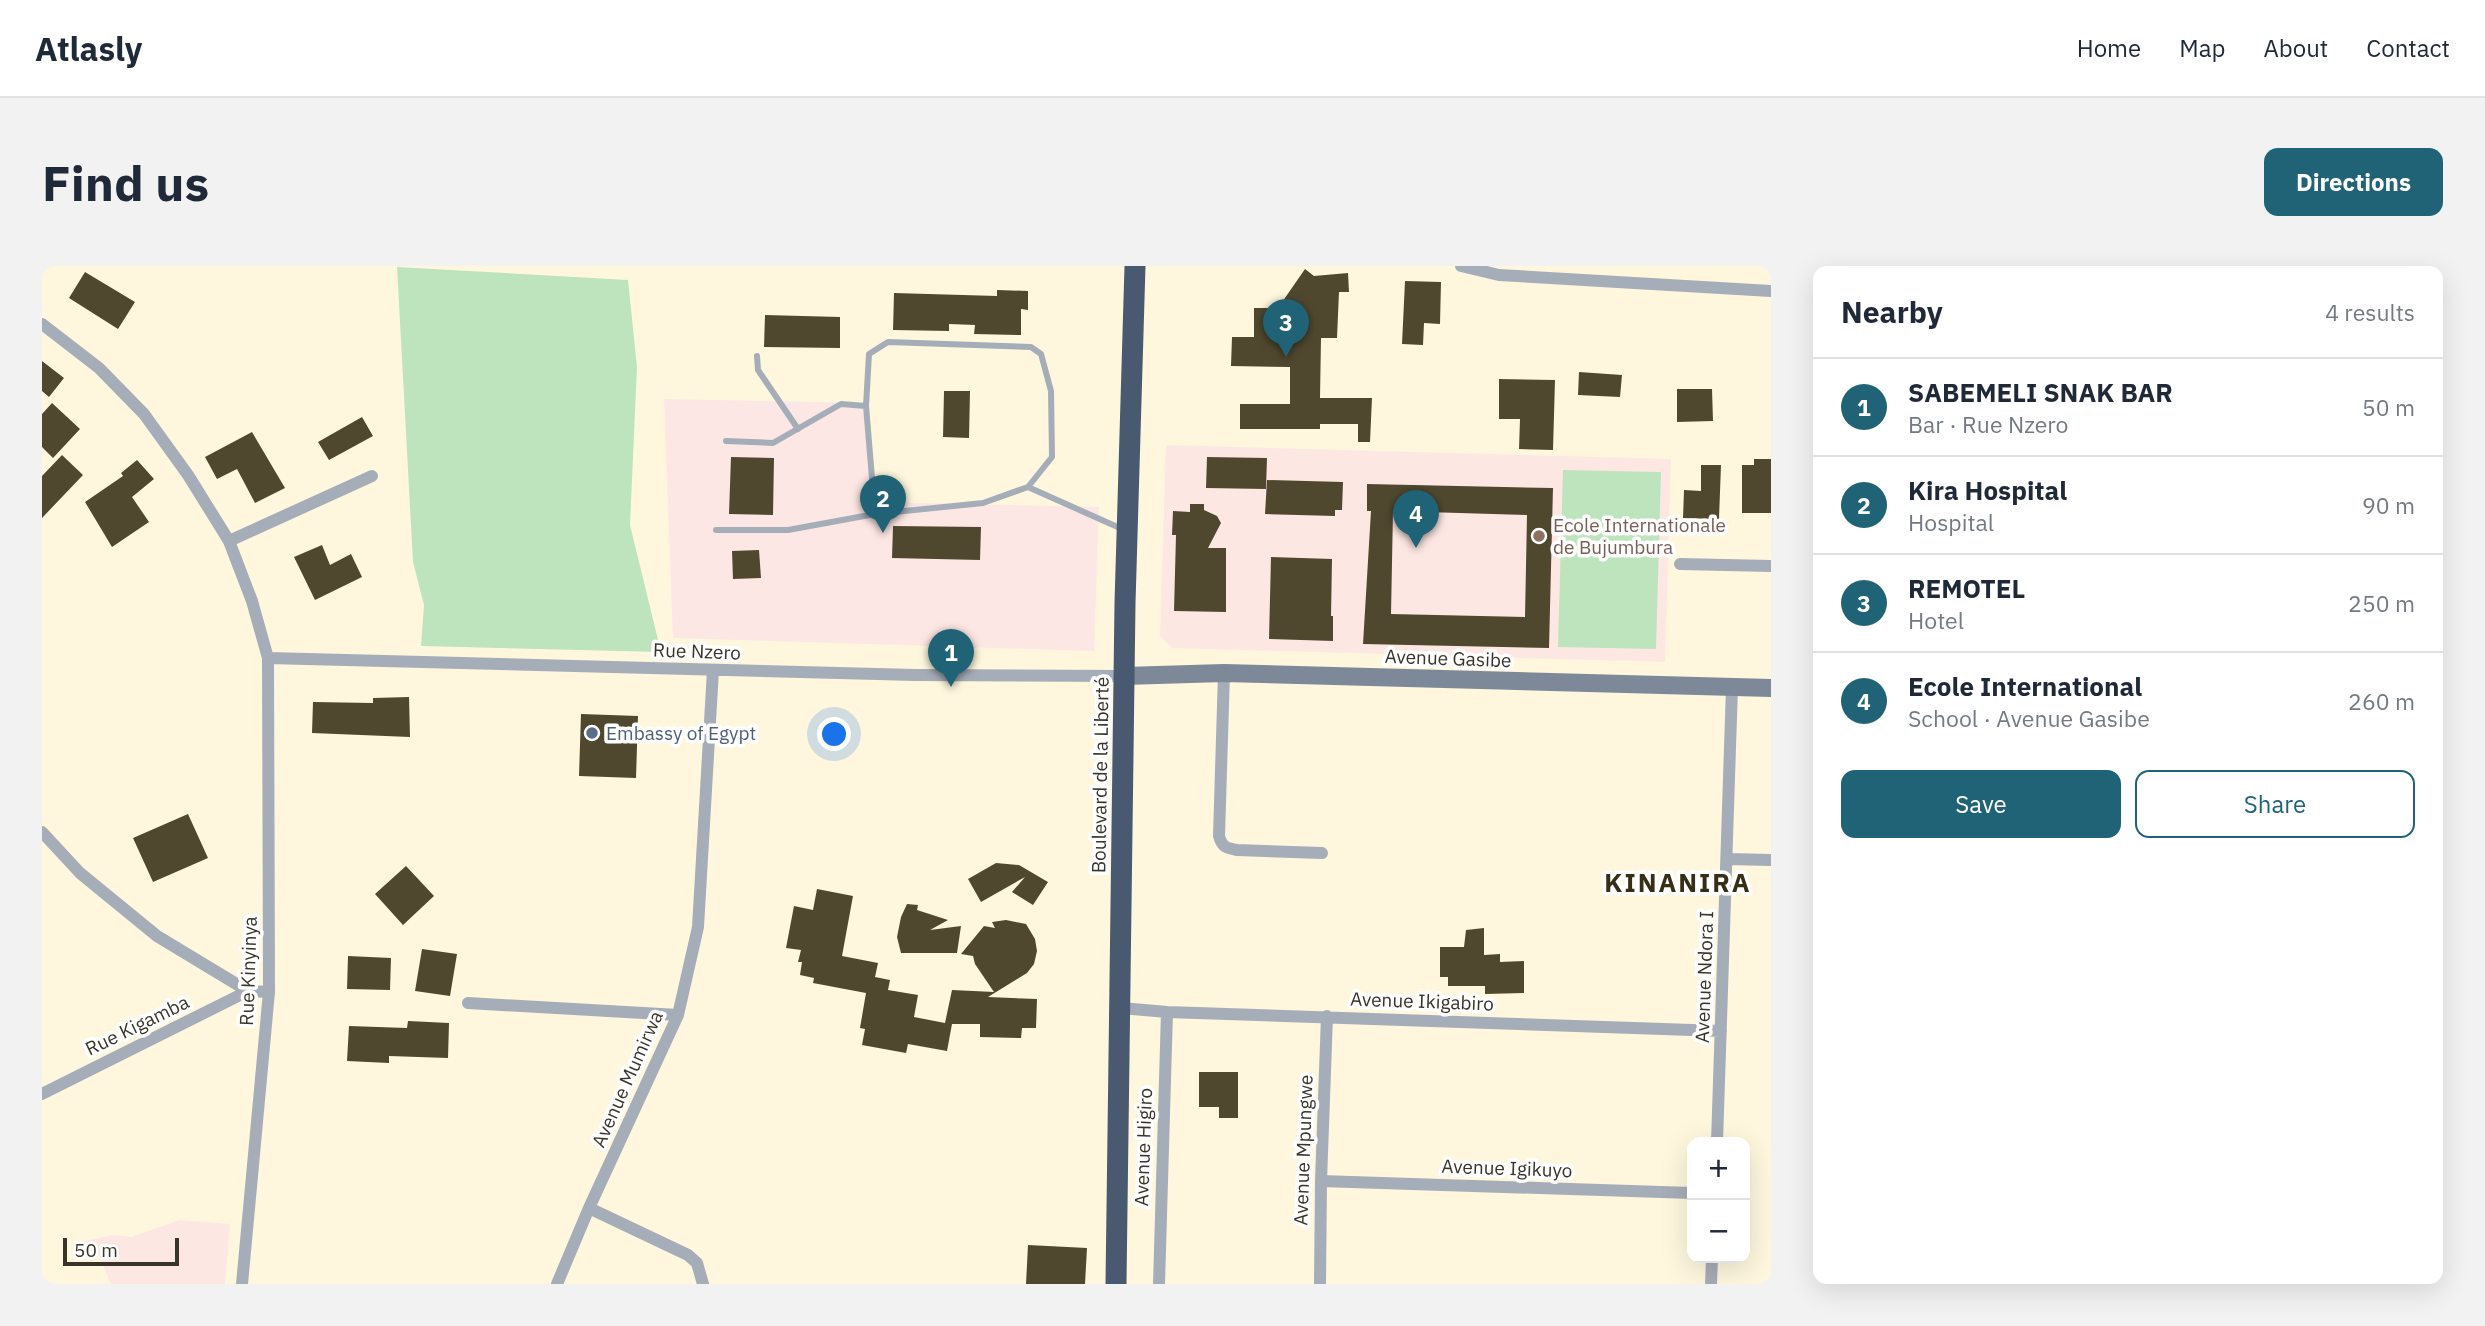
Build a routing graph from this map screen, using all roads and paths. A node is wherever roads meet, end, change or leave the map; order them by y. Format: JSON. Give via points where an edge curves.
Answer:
{"nodes":[{"id":1,"x":1135,"y":266,"type":"edge"},
{"id":2,"x":1461,"y":266,"type":"edge"},
{"id":3,"x":1771,"y":291,"type":"edge"},
{"id":4,"x":42,"y":324,"type":"edge"},
{"id":5,"x":757,"y":356,"type":"dead end"},
{"id":6,"x":866,"y":406,"type":"junction"},
{"id":7,"x":798,"y":429,"type":"junction"},
{"id":8,"x":726,"y":441,"type":"dead end"},
{"id":9,"x":372,"y":476,"type":"dead end"},
{"id":10,"x":1028,"y":487,"type":"junction"},
{"id":11,"x":875,"y":514,"type":"junction"},
{"id":12,"x":716,"y":530,"type":"dead end"},
{"id":13,"x":1126,"y":531,"type":"junction"},
{"id":14,"x":229,"y":541,"type":"junction"},
{"id":15,"x":1680,"y":564,"type":"dead end"},
{"id":16,"x":1771,"y":566,"type":"edge"},
{"id":17,"x":268,"y":658,"type":"junction"},
{"id":18,"x":713,"y":670,"type":"junction"},
{"id":19,"x":1224,"y":673,"type":"junction"},
{"id":20,"x":1124,"y":676,"type":"junction"},
{"id":21,"x":1732,"y":687,"type":"junction"},
{"id":22,"x":1771,"y":688,"type":"edge"},
{"id":23,"x":42,"y":832,"type":"edge"},
{"id":24,"x":1322,"y":853,"type":"dead end"},
{"id":25,"x":1727,"y":859,"type":"junction"},
{"id":26,"x":1771,"y":860,"type":"edge"},
{"id":27,"x":248,"y":991,"type":"junction"},
{"id":28,"x":269,"y":992,"type":"junction"},
{"id":29,"x":468,"y":1003,"type":"dead end"},
{"id":30,"x":1121,"y":1007,"type":"junction"},
{"id":31,"x":1167,"y":1012,"type":"junction"},
{"id":32,"x":678,"y":1016,"type":"junction"},
{"id":33,"x":1328,"y":1016,"type":"junction"},
{"id":34,"x":1721,"y":1031,"type":"junction"},
{"id":35,"x":42,"y":1094,"type":"edge"},
{"id":36,"x":1717,"y":1137,"type":"edge"},
{"id":37,"x":1321,"y":1181,"type":"junction"},
{"id":38,"x":1687,"y":1193,"type":"edge"},
{"id":39,"x":589,"y":1208,"type":"junction"},
{"id":40,"x":1712,"y":1263,"type":"edge"},
{"id":41,"x":242,"y":1284,"type":"edge"},
{"id":42,"x":556,"y":1284,"type":"edge"},
{"id":43,"x":703,"y":1284,"type":"edge"},
{"id":44,"x":1116,"y":1284,"type":"edge"},
{"id":45,"x":1159,"y":1284,"type":"edge"},
{"id":46,"x":1320,"y":1284,"type":"edge"},
{"id":47,"x":1711,"y":1284,"type":"edge"}],
"edges":[{"from":1,"to":13,"type":"highway","name":"Boulevard de la Liberté"},
{"from":2,"to":3,"type":"street","via":[[1499,275]]},
{"from":4,"to":14,"type":"street","name":"Rue Kinyinya","via":[[99,368],[144,414]]},
{"from":5,"to":7,"type":"lane","via":[[758,370]]},
{"from":6,"to":7,"type":"lane","via":[[841,404]]},
{"from":6,"to":10,"type":"lane","via":[[869,354],[888,342],[1031,347],[1041,354],[1051,391],[1052,457]]},
{"from":6,"to":11,"type":"lane"},
{"from":7,"to":8,"type":"lane","via":[[773,443]]},
{"from":9,"to":14,"type":"street"},
{"from":10,"to":11,"type":"lane","via":[[983,503]]},
{"from":10,"to":13,"type":"lane"},
{"from":11,"to":12,"type":"lane","via":[[788,530]]},
{"from":13,"to":20,"type":"highway","name":"Boulevard de la Liberté"},
{"from":14,"to":17,"type":"street","name":"Rue Kinyinya"},
{"from":15,"to":16,"type":"street"},
{"from":17,"to":18,"type":"street","name":"Rue Nzero"},
{"from":17,"to":28,"type":"street","name":"Rue Kinyinya"},
{"from":18,"to":20,"type":"street","name":"Rue Nzero"},
{"from":18,"to":32,"type":"street","name":"Avenue Mumirwa","via":[[698,927]]},
{"from":19,"to":20,"type":"street","name":"Avenue Gasibe"},
{"from":19,"to":21,"type":"street","name":"Avenue Gasibe"},
{"from":19,"to":24,"type":"street","via":[[1221,843],[1237,850]]},
{"from":20,"to":30,"type":"highway","name":"Boulevard de la Liberté"},
{"from":21,"to":22,"type":"street","name":"Avenue Gasibe"},
{"from":21,"to":25,"type":"street","name":"Avenue Ndora I"},
{"from":23,"to":27,"type":"street","via":[[80,873],[157,936]]},
{"from":25,"to":26,"type":"street"},
{"from":25,"to":34,"type":"street","name":"Avenue Ndora I"},
{"from":27,"to":28,"type":"street"},
{"from":27,"to":35,"type":"street","name":"Rue Kigamba"},
{"from":28,"to":41,"type":"street","name":"Rue Kinyinya"},
{"from":29,"to":32,"type":"street"},
{"from":30,"to":31,"type":"street","name":"Avenue Ikigabiro"},
{"from":30,"to":44,"type":"highway","name":"Boulevard de la Liberté"},
{"from":31,"to":33,"type":"street","name":"Avenue Ikigabiro"},
{"from":31,"to":45,"type":"street","name":"Avenue Higiro"},
{"from":32,"to":39,"type":"street","name":"Avenue Mumirwa"},
{"from":33,"to":34,"type":"street","name":"Avenue Ikigabiro"},
{"from":33,"to":37,"type":"street","name":"Avenue Mpungwe"},
{"from":34,"to":36,"type":"street","name":"Avenue Ndora I"},
{"from":37,"to":38,"type":"street","name":"Avenue Igikuyo"},
{"from":37,"to":46,"type":"street","name":"Avenue Mpungwe"},
{"from":39,"to":42,"type":"street","name":"Avenue Mumirwa"},
{"from":39,"to":43,"type":"street","via":[[688,1255],[697,1263]]},
{"from":40,"to":47,"type":"street"}]}
